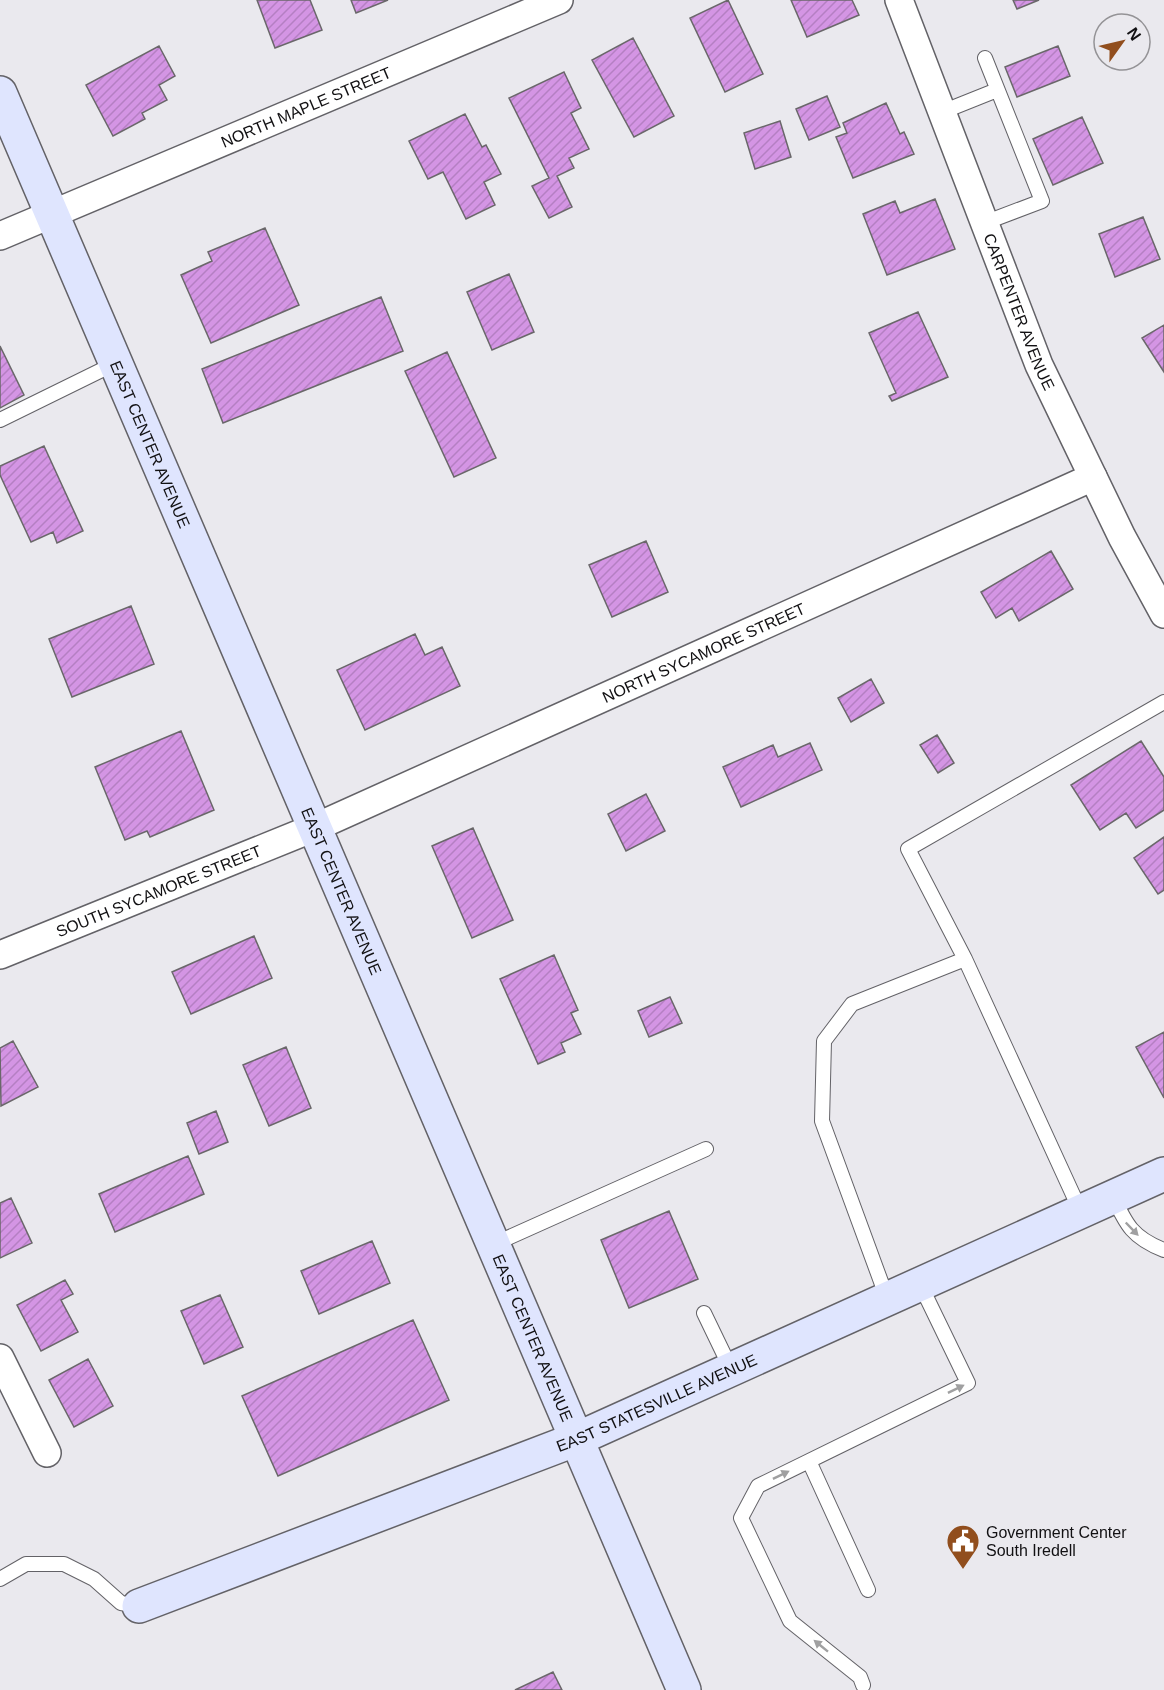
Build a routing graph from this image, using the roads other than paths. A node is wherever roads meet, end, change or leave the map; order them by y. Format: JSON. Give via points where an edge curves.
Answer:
{"nodes":[{"id":1,"x":559,"y":0,"type":"edge"},
{"id":2,"x":899,"y":0,"type":"edge"},
{"id":3,"x":985,"y":58,"type":"dead end"},
{"id":4,"x":997,"y":90,"type":"junction"},
{"id":5,"x":0,"y":93,"type":"edge"},
{"id":6,"x":942,"y":112,"type":"junction"},
{"id":7,"x":52,"y":215,"type":"junction"},
{"id":8,"x":984,"y":223,"type":"junction"},
{"id":9,"x":0,"y":236,"type":"edge"},
{"id":10,"x":116,"y":363,"type":"junction"},
{"id":11,"x":0,"y":420,"type":"edge"},
{"id":12,"x":1092,"y":477,"type":"junction"},
{"id":13,"x":1164,"y":614,"type":"edge"},
{"id":14,"x":1164,"y":702,"type":"edge"},
{"id":15,"x":316,"y":827,"type":"junction"},
{"id":16,"x":0,"y":955,"type":"edge"},
{"id":17,"x":965,"y":959,"type":"junction"},
{"id":18,"x":706,"y":1149,"type":"dead end"},
{"id":19,"x":1164,"y":1174,"type":"edge"},
{"id":20,"x":1113,"y":1196,"type":"junction"},
{"id":21,"x":1080,"y":1210,"type":"junction"},
{"id":22,"x":494,"y":1244,"type":"junction"},
{"id":23,"x":1164,"y":1250,"type":"edge"},
{"id":24,"x":920,"y":1283,"type":"junction"},
{"id":25,"x":886,"y":1298,"type":"junction"},
{"id":26,"x":704,"y":1313,"type":"dead end"},
{"id":27,"x":0,"y":1358,"type":"edge"},
{"id":28,"x":731,"y":1369,"type":"junction"},
{"id":29,"x":577,"y":1439,"type":"junction"},
{"id":30,"x":47,"y":1453,"type":"dead end"},
{"id":31,"x":809,"y":1461,"type":"junction"},
{"id":32,"x":0,"y":1579,"type":"edge"},
{"id":33,"x":868,"y":1590,"type":"dead end"},
{"id":34,"x":139,"y":1606,"type":"joint"},
{"id":35,"x":863,"y":1685,"type":"dead end"},
{"id":36,"x":684,"y":1690,"type":"edge"}],
"edges":[{"from":1,"to":7,"type":"street","name":"NORTH MAPLE STREET"},
{"from":2,"to":6,"type":"street","name":"CARPENTER AVENUE"},
{"from":3,"to":4,"type":"lane"},
{"from":4,"to":6,"type":"lane"},
{"from":4,"to":8,"type":"lane","via":[[1042,201]]},
{"from":5,"to":7,"type":"street","name":"EAST CENTER AVENUE"},
{"from":6,"to":8,"type":"street","name":"CARPENTER AVENUE"},
{"from":7,"to":9,"type":"street","name":"NORTH MAPLE STREET"},
{"from":7,"to":10,"type":"street","name":"EAST CENTER AVENUE"},
{"from":8,"to":12,"type":"street","name":"CARPENTER AVENUE","via":[[1039,365]]},
{"from":10,"to":11,"type":"lane"},
{"from":10,"to":15,"type":"street","name":"EAST CENTER AVENUE"},
{"from":12,"to":13,"type":"street","name":"CARPENTER AVENUE"},
{"from":12,"to":15,"type":"street","name":"NORTH SYCAMORE STREET"},
{"from":14,"to":17,"type":"lane","via":[[908,849]]},
{"from":15,"to":16,"type":"street","name":"SOUTH SYCAMORE STREET"},
{"from":15,"to":22,"type":"street","name":"EAST CENTER AVENUE"},
{"from":17,"to":21,"type":"lane"},
{"from":17,"to":25,"type":"lane","via":[[852,1004],[824,1041],[822,1121]]},
{"from":18,"to":22,"type":"lane"},
{"from":19,"to":20,"type":"street","name":"EAST STATESVILLE AVENUE"},
{"from":20,"to":21,"type":"street","name":"EAST STATESVILLE AVENUE"},
{"from":20,"to":23,"type":"lane","one_way":true,"via":[[1126,1225],[1147,1244]]},
{"from":21,"to":24,"type":"street","name":"EAST STATESVILLE AVENUE"},
{"from":22,"to":29,"type":"street","name":"EAST CENTER AVENUE"},
{"from":24,"to":25,"type":"street","name":"EAST STATESVILLE AVENUE"},
{"from":31,"to":24,"type":"lane","one_way":true,"via":[[968,1383]]},
{"from":25,"to":28,"type":"street","name":"EAST STATESVILLE AVENUE"},
{"from":26,"to":28,"type":"lane"},
{"from":27,"to":30,"type":"street"},
{"from":28,"to":29,"type":"street","name":"EAST STATESVILLE AVENUE"},
{"from":29,"to":34,"type":"street","name":"EAST STATESVILLE AVENUE"},
{"from":29,"to":36,"type":"street","name":"EAST CENTER AVENUE"},
{"from":31,"to":33,"type":"lane"},
{"from":35,"to":31,"type":"lane","one_way":true,"via":[[860,1677],[790,1621],[741,1518],[758,1486]]},
{"from":32,"to":34,"type":"lane","via":[[26,1564],[64,1564],[94,1579],[121,1602]]}]}
